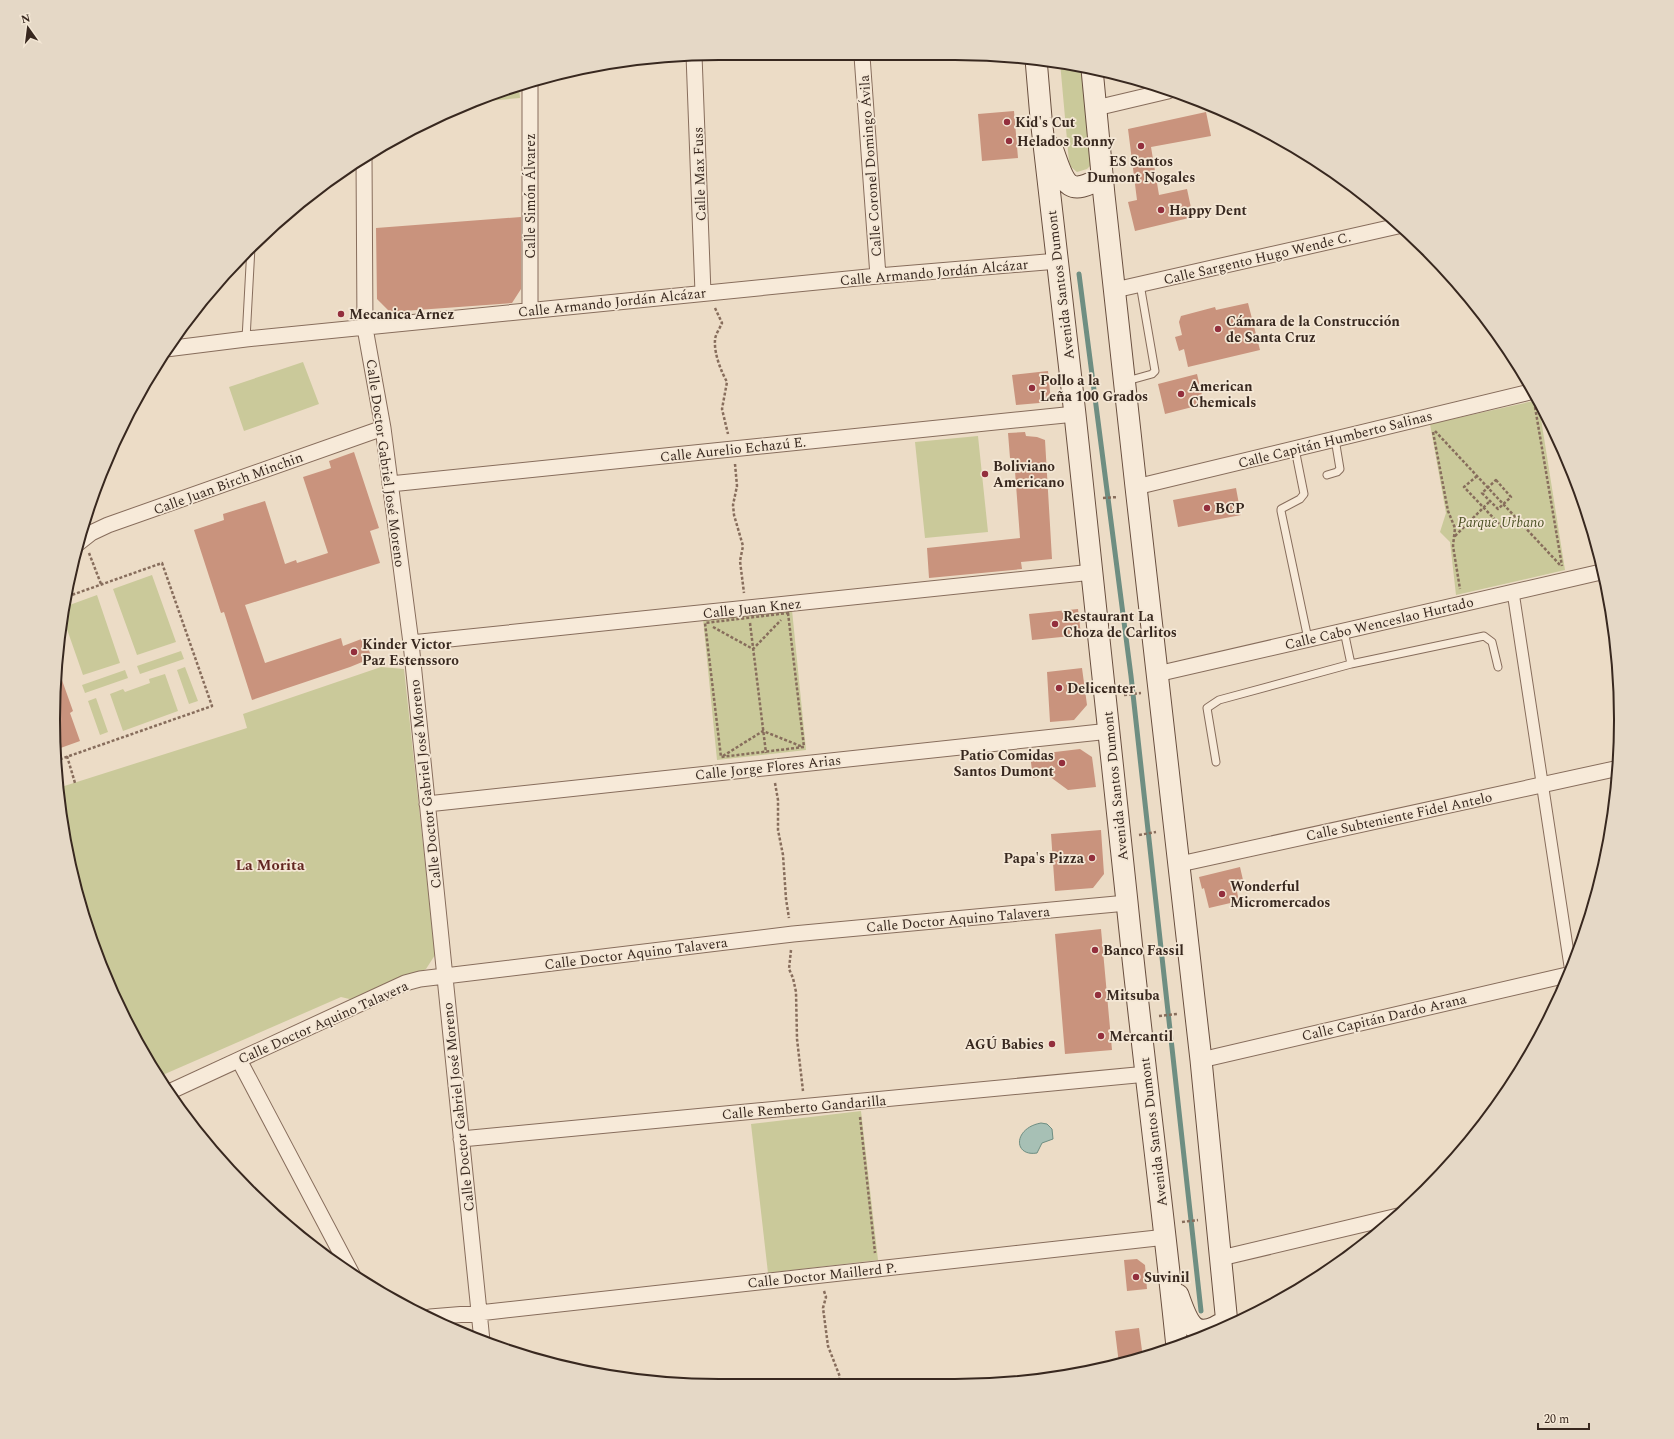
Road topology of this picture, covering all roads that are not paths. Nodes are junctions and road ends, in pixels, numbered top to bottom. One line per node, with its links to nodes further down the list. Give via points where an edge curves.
1 (862, 60): 16 (street, Calle Coronel Domingo Ávila)
2 (694, 61): 19 (street, Calle Max Fuss)
3 (1037, 65): 8 (main road, Avenida Santos Dumont)
4 (1093, 75): 7 (main road)
5 (530, 88): 20 (street, Calle Simón Álvarez)
6 (1160, 93): 7 (street)
7 (1096, 108): 10 (main road)
8 (1041, 118): 10 (main road, via 1060,170 1070,186 1084,187); 11 (main road, Avenida Santos Dumont)
9 (364, 164): 21 (street, Calle Doctor Gabriel José Moreno)
10 (1102, 177): 14 (main road)
11 (1052, 209): 14 (main road, via 1072,197 1087,200 1093,206); 15 (main road, Avenida Santos Dumont)
12 (1393, 227): 17 (street, Calle Sargento Hugo Wende C.)
13 (251, 256): 22 (lane)
14 (1111, 259): 18 (main road)
15 (1058, 261): 16 (street, Calle Armando Jordán Alcázar); 26 (main road, Avenida Santos Dumont)
16 (878, 276): 19 (street, Calle Armando Jordán Alcázar)
17 (1140, 284): 18 (street, Calle Sargento Hugo Wende C.); 24 (lane, via 1155,371)
18 (1115, 290): 24 (main road)
19 (708, 293): 20 (street, Calle Armando Jordán Alcázar)
20 (530, 310): 21 (street, Calle Armando Jordán Alcázar)
21 (365, 328): 22 (street, Calle Armando Jordán Alcázar); 27 (street, Calle Doctor Gabriel José Moreno)
22 (246, 339): 23 (street, Calle Armando Jordán Alcázar)
23 (175, 348)
24 (1124, 381): 32 (main road)
25 (1527, 392): 28 (street, Calle Capitán Humberto Salinas)
26 (1075, 414): 31 (street, Calle Aurelio Echazú E.); 34 (main road, Avenida Santos Dumont)
27 (382, 428): 31 (street, Calle Doctor Gabriel José Moreno); 33 (street, Calle Juan Birch Minchin, via 108,525)
28 (1335, 439): 29 (street, Calle Capitán Humberto Salinas); 30 (lane, via 1340,469)
29 (1295, 449): 32 (street, Calle Capitán Humberto Salinas); 38 (lane, via 1304,494 1281,511)
30 (1327, 475)
31 (390, 484): 39 (street, Calle Doctor Gabriel José Moreno)
32 (1128, 492): 42 (main road)
33 (86, 537)
34 (1093, 572): 39 (street, Calle Juan Knez, via 748,613); 43 (main road, Avenida Santos Dumont)
35 (1597, 572): 36 (street, Calle Cabo Wenceslao Hurtado, via 1563,573)
36 (1513, 592): 37 (street, Calle Cabo Wenceslao Hurtado); 46 (street)
37 (1344, 631): 38 (street, Calle Cabo Wenceslao Hurtado); 40 (lane)
38 (1308, 639): 42 (street, Calle Cabo Wenceslao Hurtado)
39 (411, 643): 47 (street, Calle Doctor Gabriel José Moreno)
40 (1351, 664): 41 (lane, via 1484,636 1492,642); 44 (lane, via 1212,704 1208,708)
41 (1498, 667)
42 (1158, 674): 48 (main road)
43 (1110, 731): 47 (street, Calle Jorge Flores Arias); 49 (main road, Avenida Santos Dumont)
44 (1216, 762)
45 (1612, 769): 46 (street, Calle Subteniente Fidel Antelo)
46 (1542, 784): 48 (street, Calle Subteniente Fidel Antelo); 50 (street)
47 (427, 804): 51 (street, Calle Doctor Gabriel José Moreno)
48 (1180, 864): 54 (main road)
49 (1127, 903): 51 (street, Calle Doctor Aquino Talavera, via 793,934); 55 (main road, Avenida Santos Dumont)
50 (1569, 959)
51 (445, 975): 53 (street, Calle Doctor Aquino Talavera, via 405,984); 57 (street, Calle Doctor Gabriel José Moreno)
52 (1562, 976): 54 (street, Calle Capitán Dardo Arana)
53 (238, 1060): 56 (street, Calle Doctor Aquino Talavera); 61 (street)
54 (1201, 1060): 60 (main road)
55 (1147, 1074): 57 (street, Calle Remberto Gandarilla); 59 (main road, Avenida Santos Dumont)
56 (174, 1090)
57 (461, 1139): 63 (street, Calle Doctor Gabriel José Moreno)
58 (1384, 1219): 60 (street)
59 (1166, 1237): 62 (main road, Avenida Santos Dumont); 63 (street, Calle Doctor Maillerd P.)
60 (1221, 1258): 65 (main road)
61 (346, 1263)
62 (1170, 1272): 66 (main road, via 1191,1326); 68 (main road, Avenida Santos Dumont)
63 (479, 1313): 64 (street, Calle Doctor Maillerd P.); 67 (street, Calle Doctor Gabriel José Moreno)
64 (439, 1316)
65 (1227, 1320)
66 (1203, 1330)
67 (481, 1334)
68 (1176, 1340)

